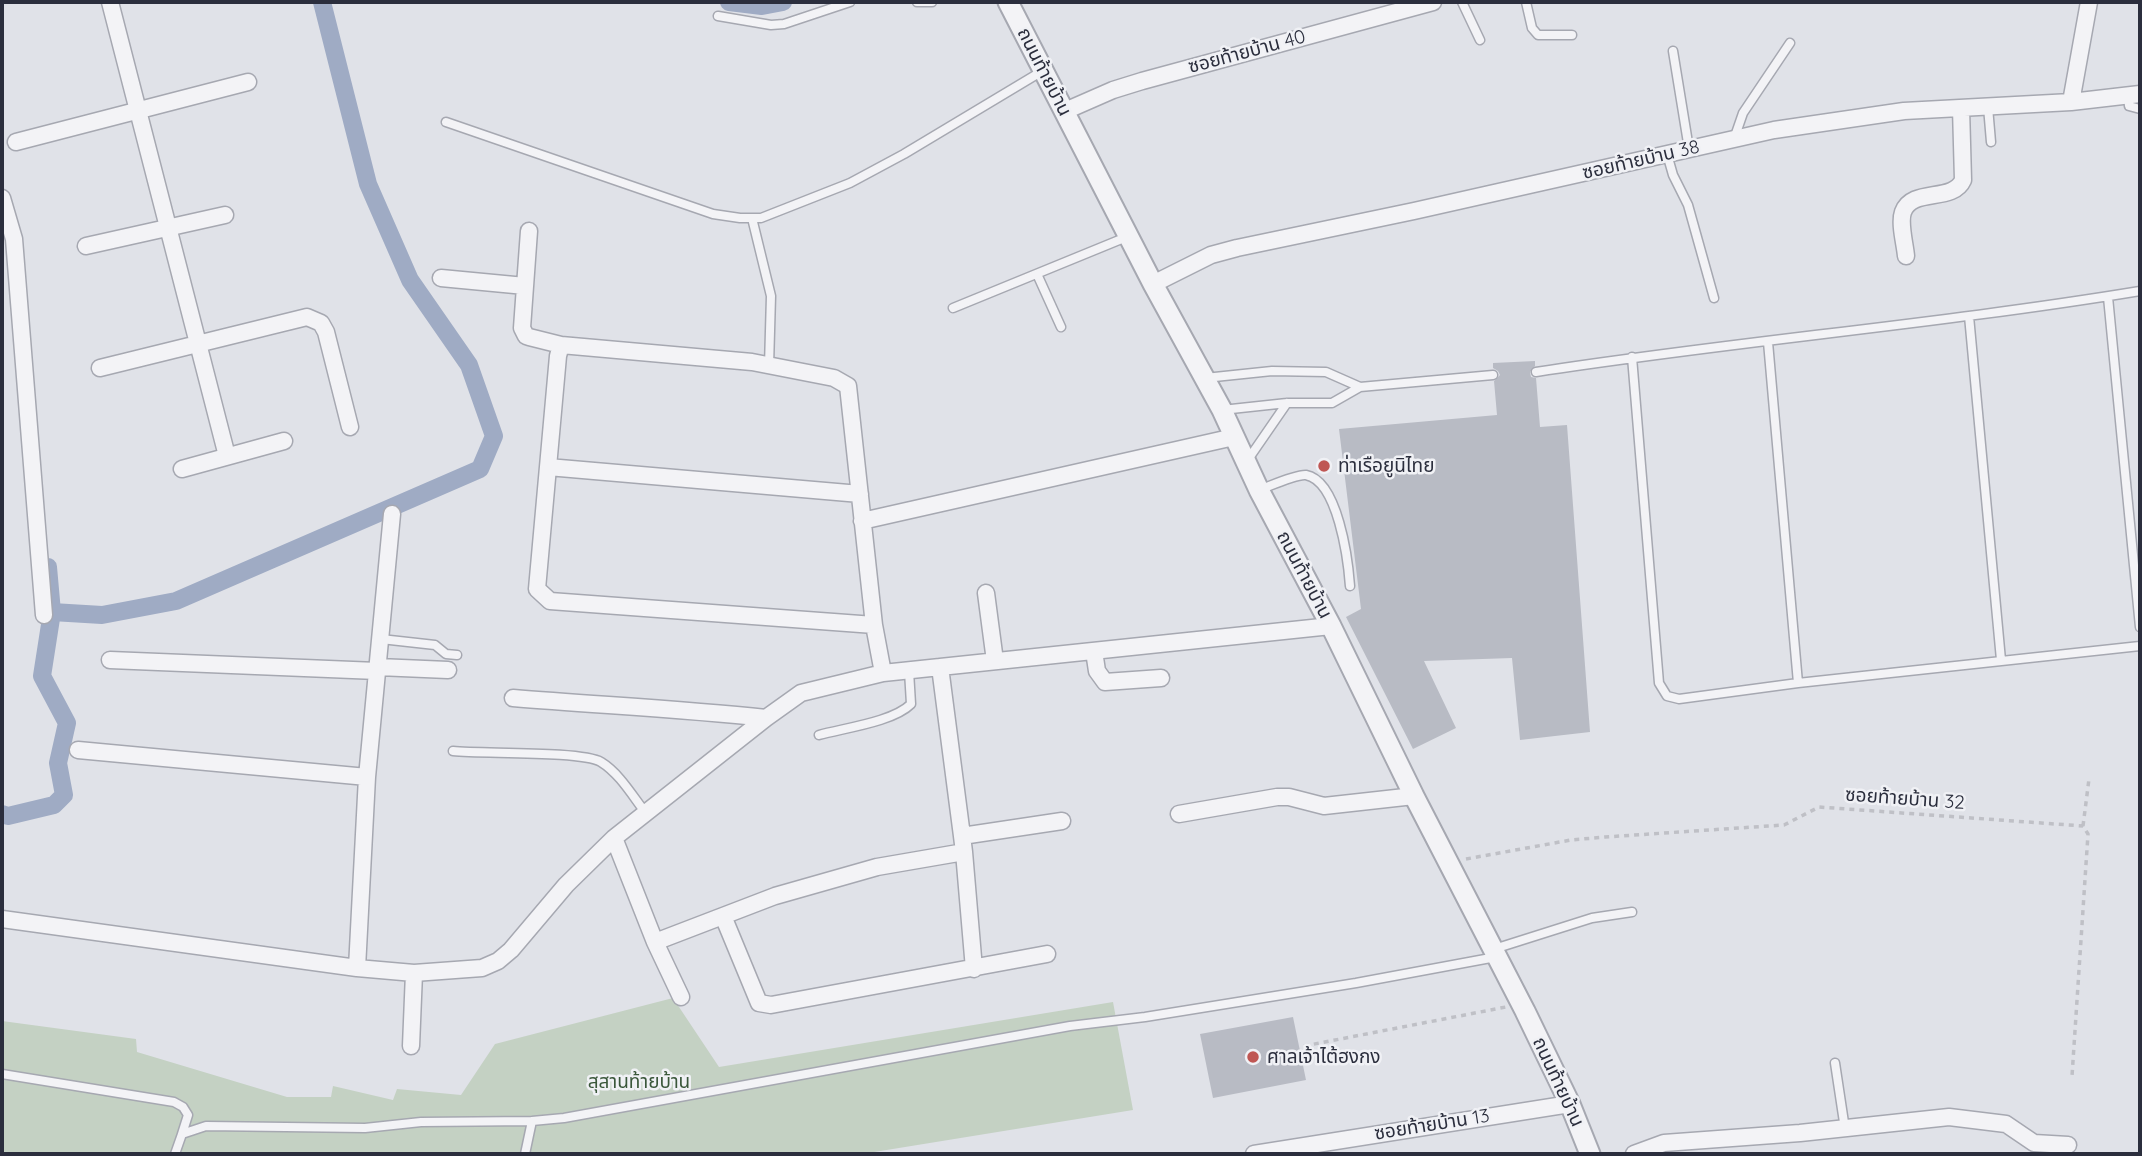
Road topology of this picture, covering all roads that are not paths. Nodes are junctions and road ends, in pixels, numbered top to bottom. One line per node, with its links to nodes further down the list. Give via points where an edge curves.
1 (110, 2): 22 (street)
2 (850, 2): 10 (lane, via 784,24)
3 (917, 2): 4 (lane)
4 (932, 2)
5 (1008, 2): 15 (street, ถนนท้ายบ้าน)
6 (1433, 2): 23 (street, ซอยท้ายบ้าน 40, via 1142,81)
7 (1462, 2): 12 (lane)
8 (1526, 2): 11 (lane, via 1538,35)
9 (2089, 2): 18 (street)
10 (718, 16)
11 (1572, 35)
12 (1480, 40)
13 (1790, 43): 25 (lane, via 1743,113)
14 (1673, 51): 28 (lane)
15 (1044, 71): 23 (street, ถนนท้ายบ้าน); 32 (lane, via 850,183)
16 (248, 82): 22 (street)
17 (2134, 95): 18 (street, ซอยท้ายบ้าน 38); 21 (lane, via 2129,106)
18 (2071, 102): 19 (street, ซอยท้ายบ้าน 38)
19 (1988, 107): 20 (street, ซอยท้ายบ้าน 38); 27 (lane)
20 (1961, 108): 25 (street, ซอยท้ายบ้าน 38, via 1904,111); 37 (street, via 1963,180 1954,191 1907,204 1901,214)
21 (2140, 109)
22 (140, 111): 26 (street); 33 (street)
23 (1065, 111): 35 (street, ถนนท้ายบ้าน)
24 (446, 122): 32 (lane, via 713,214)
25 (1734, 139): 28 (street, ซอยท้ายบ้าน 38)
26 (16, 142)
27 (1991, 142)
28 (1689, 149): 29 (street, ซอยท้ายบ้าน 38)
29 (1667, 154): 40 (street, ซอยท้ายบ้าน 38, via 1237,247); 44 (lane, via 1688,205)
30 (2, 198): 73 (street, via 14,240)
31 (225, 215): 33 (street)
32 (752, 218): 52 (lane, via 771,296)
33 (170, 226): 36 (street); 49 (street)
34 (529, 231): 41 (street)
35 (1129, 236): 38 (lane); 40 (street, ถนนท้ายบ้าน)
36 (86, 246)
37 (1906, 256)
38 (1037, 274): 45 (lane); 47 (lane)
39 (441, 278): 41 (street)
40 (1153, 284): 56 (street, ถนนท้ายบ้าน)
41 (525, 286): 50 (street, via 524,332)
42 (2140, 291): 43 (lane)
43 (2108, 297): 46 (lane); 76 (lane)
44 (1714, 298)
45 (953, 308)
46 (1969, 316): 48 (lane); 82 (lane)
47 (1060, 327)
48 (1768, 342): 51 (lane); 90 (lane)
49 (198, 345): 53 (street); 60 (street, via 307,317 321,323); 63 (street)
50 (561, 345): 52 (street); 65 (street)
51 (1632, 357): 54 (lane); 90 (lane, via 1659,683 1667,696 1679,698)
52 (769, 366): 68 (street, via 834,378 848,386)
53 (100, 368)
54 (1536, 372)
55 (1493, 375): 57 (lane)
56 (1205, 378): 57 (lane, via 1272,371 1326,372); 59 (street, ถนนท้ายบ้าน)
57 (1360, 387): 58 (lane, via 1332,403)
58 (1287, 403): 59 (lane); 64 (lane)
59 (1223, 410): 61 (street, ถนนท้ายบ้าน)
60 (350, 427)
61 (1234, 437): 64 (street, ถนนท้ายบ้าน); 70 (street)
62 (284, 441): 63 (street)
63 (227, 456): 66 (street)
64 (1246, 462): 67 (street, ถนนท้ายบ้าน)
65 (548, 467): 68 (street); 74 (street, via 537,589 550,601)
66 (182, 469)
67 (1259, 490): 71 (lane, via 1303,474 1324,486 1348,556); 75 (street, ถนนท้ายบ้าน)
68 (860, 494): 70 (street)
69 (392, 514): 77 (street)
70 (862, 521): 74 (street)
71 (1350, 586)
72 (986, 593): 83 (street)
73 (44, 615)
74 (874, 625): 88 (street)
75 (1331, 626): 79 (street); 97 (street, ถนนท้ายบ้าน)
76 (2140, 627)
77 (380, 639): 80 (lane, via 435,645 446,654); 85 (street)
78 (2140, 646): 82 (lane)
79 (1094, 650): 83 (street); 89 (street, via 1097,671 1105,682)
80 (457, 655)
81 (110, 660): 85 (street)
82 (2001, 660): 90 (lane)
83 (995, 661): 84 (street)
84 (940, 667): 87 (street); 102 (street)
85 (377, 669): 86 (street); 96 (street)
86 (448, 670)
87 (909, 671): 88 (street); 93 (lane, via 911,704 906,709)
88 (883, 673): 92 (street, via 801,693)
89 (1161, 678)
90 (1798, 682)
91 (513, 698): 92 (street)
92 (766, 718): 98 (street)
93 (819, 735)
94 (79, 750): 96 (street)
95 (453, 751): 98 (lane, via 579,756 600,761)
96 (367, 777): 109 (street)
97 (1415, 796): 99 (street, via 1324,806 1277,797); 107 (street, ถนนท้ายบ้าน)
98 (645, 811): 101 (street)
99 (1179, 814)
100 (1062, 821): 102 (street)
101 (614, 838): 106 (street); 111 (street, via 498,961 482,968)
102 (963, 844): 104 (street, via 775,896); 110 (street)
103 (1632, 912): 107 (lane, via 1592,918)
104 (723, 916): 106 (street); 110 (street, via 759,1003 771,1005)
105 (2, 919): 109 (street)
106 (655, 942): 112 (street)
107 (1496, 953): 116 (street, ถนนท้ายบ้าน); 117 (lane, via 1356,983 1070,1026)
108 (1047, 954): 110 (street)
109 (357, 968): 111 (street)
110 (974, 969)
111 (414, 973): 113 (street)
112 (681, 997)
113 (411, 1046)
114 (1835, 1063): 118 (lane)
115 (2, 1074): 119 (lane, via 174,1102 188,1115)
116 (1570, 1104): 123 (street, ซอยท้ายบ้าน 13); 124 (street, ถนนท้ายบ้าน)
117 (533, 1121): 119 (lane, via 421,1122 365,1128 206,1126); 122 (lane)
118 (1845, 1129): 120 (street, via 1949,1117 2006,1124 2034,1143); 125 (street, via 1664,1143)
119 (181, 1134): 121 (lane)
120 (2068, 1145)
121 (175, 1154)
122 (525, 1154)
123 (1254, 1154)
124 (1590, 1154)
125 (1634, 1154)

